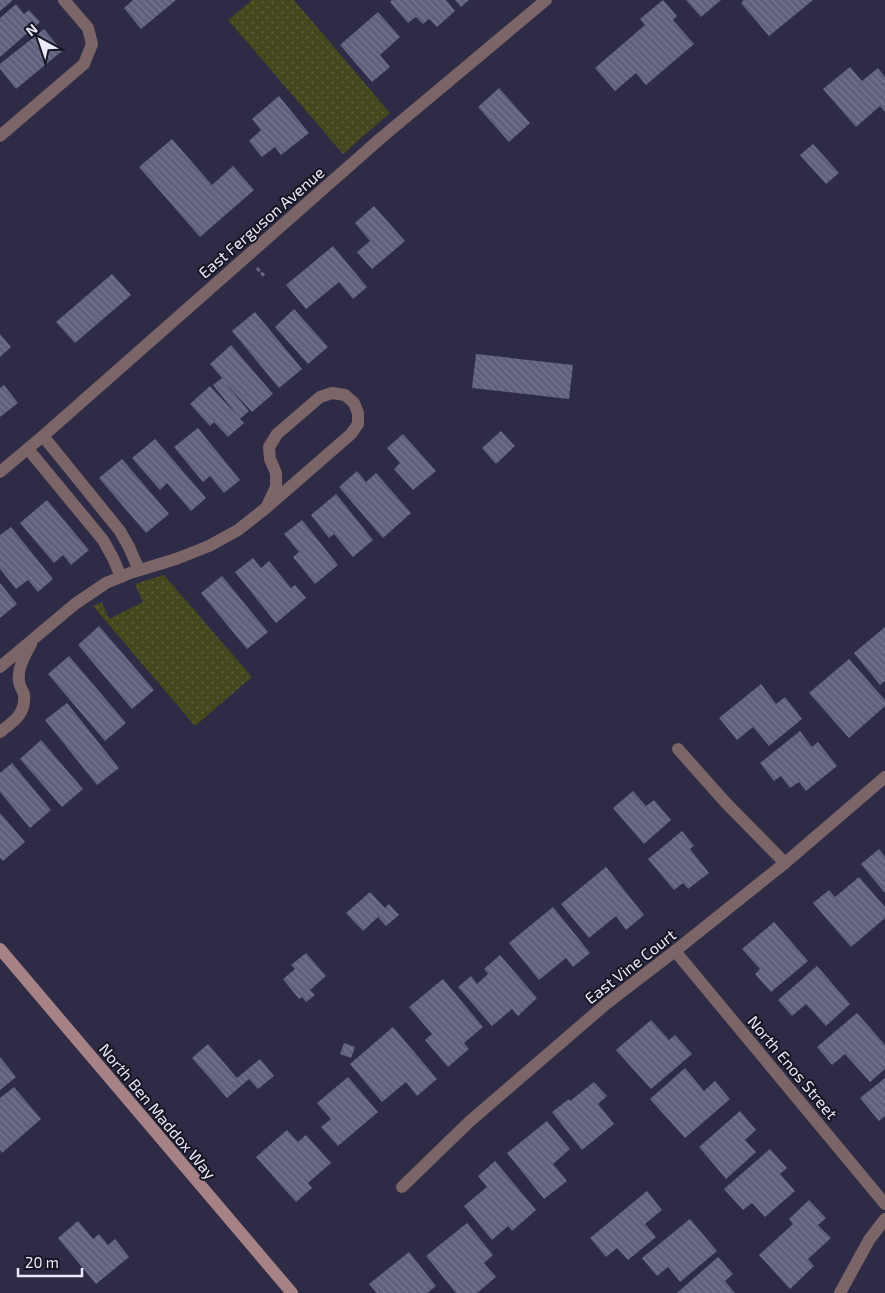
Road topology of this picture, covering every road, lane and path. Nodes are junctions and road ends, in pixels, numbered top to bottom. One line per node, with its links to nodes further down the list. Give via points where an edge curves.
1 (64, 0): 3 (street, via 88,28 92,44 84,64)
2 (546, 0): 4 (street, East Ferguson Avenue, via 381,138)
3 (0, 136)
4 (43, 436): 5 (street, East Ferguson Avenue); 8 (street, via 120,531)
5 (28, 449): 6 (street, East Ferguson Avenue); 9 (street, via 103,540)
6 (0, 472)
7 (266, 508): 7 (street, via 276,486 270,447 277,434 320,397 332,393 344,395 354,403 358,424 351,434); 8 (street, via 238,530 209,546)
8 (139, 570): 9 (street)
9 (121, 577): 10 (street, via 75,604)
10 (33, 640): 11 (street); 12 (street, via 20,666 24,706 18,718)
11 (0, 668)
12 (0, 732)
13 (678, 749): 15 (street)
14 (885, 777): 15 (street, East Vine Court)
15 (785, 864): 17 (street, East Vine Court)
16 (0, 949): 21 (main road, North Ben Maddox Way)
17 (675, 951): 18 (street, East Vine Court, via 606,1004 469,1122); 19 (street, North Enos Street)
18 (402, 1187)
19 (885, 1204)
20 (885, 1219): 22 (street, via 869,1240)
21 (292, 1293)
22 (840, 1293)

